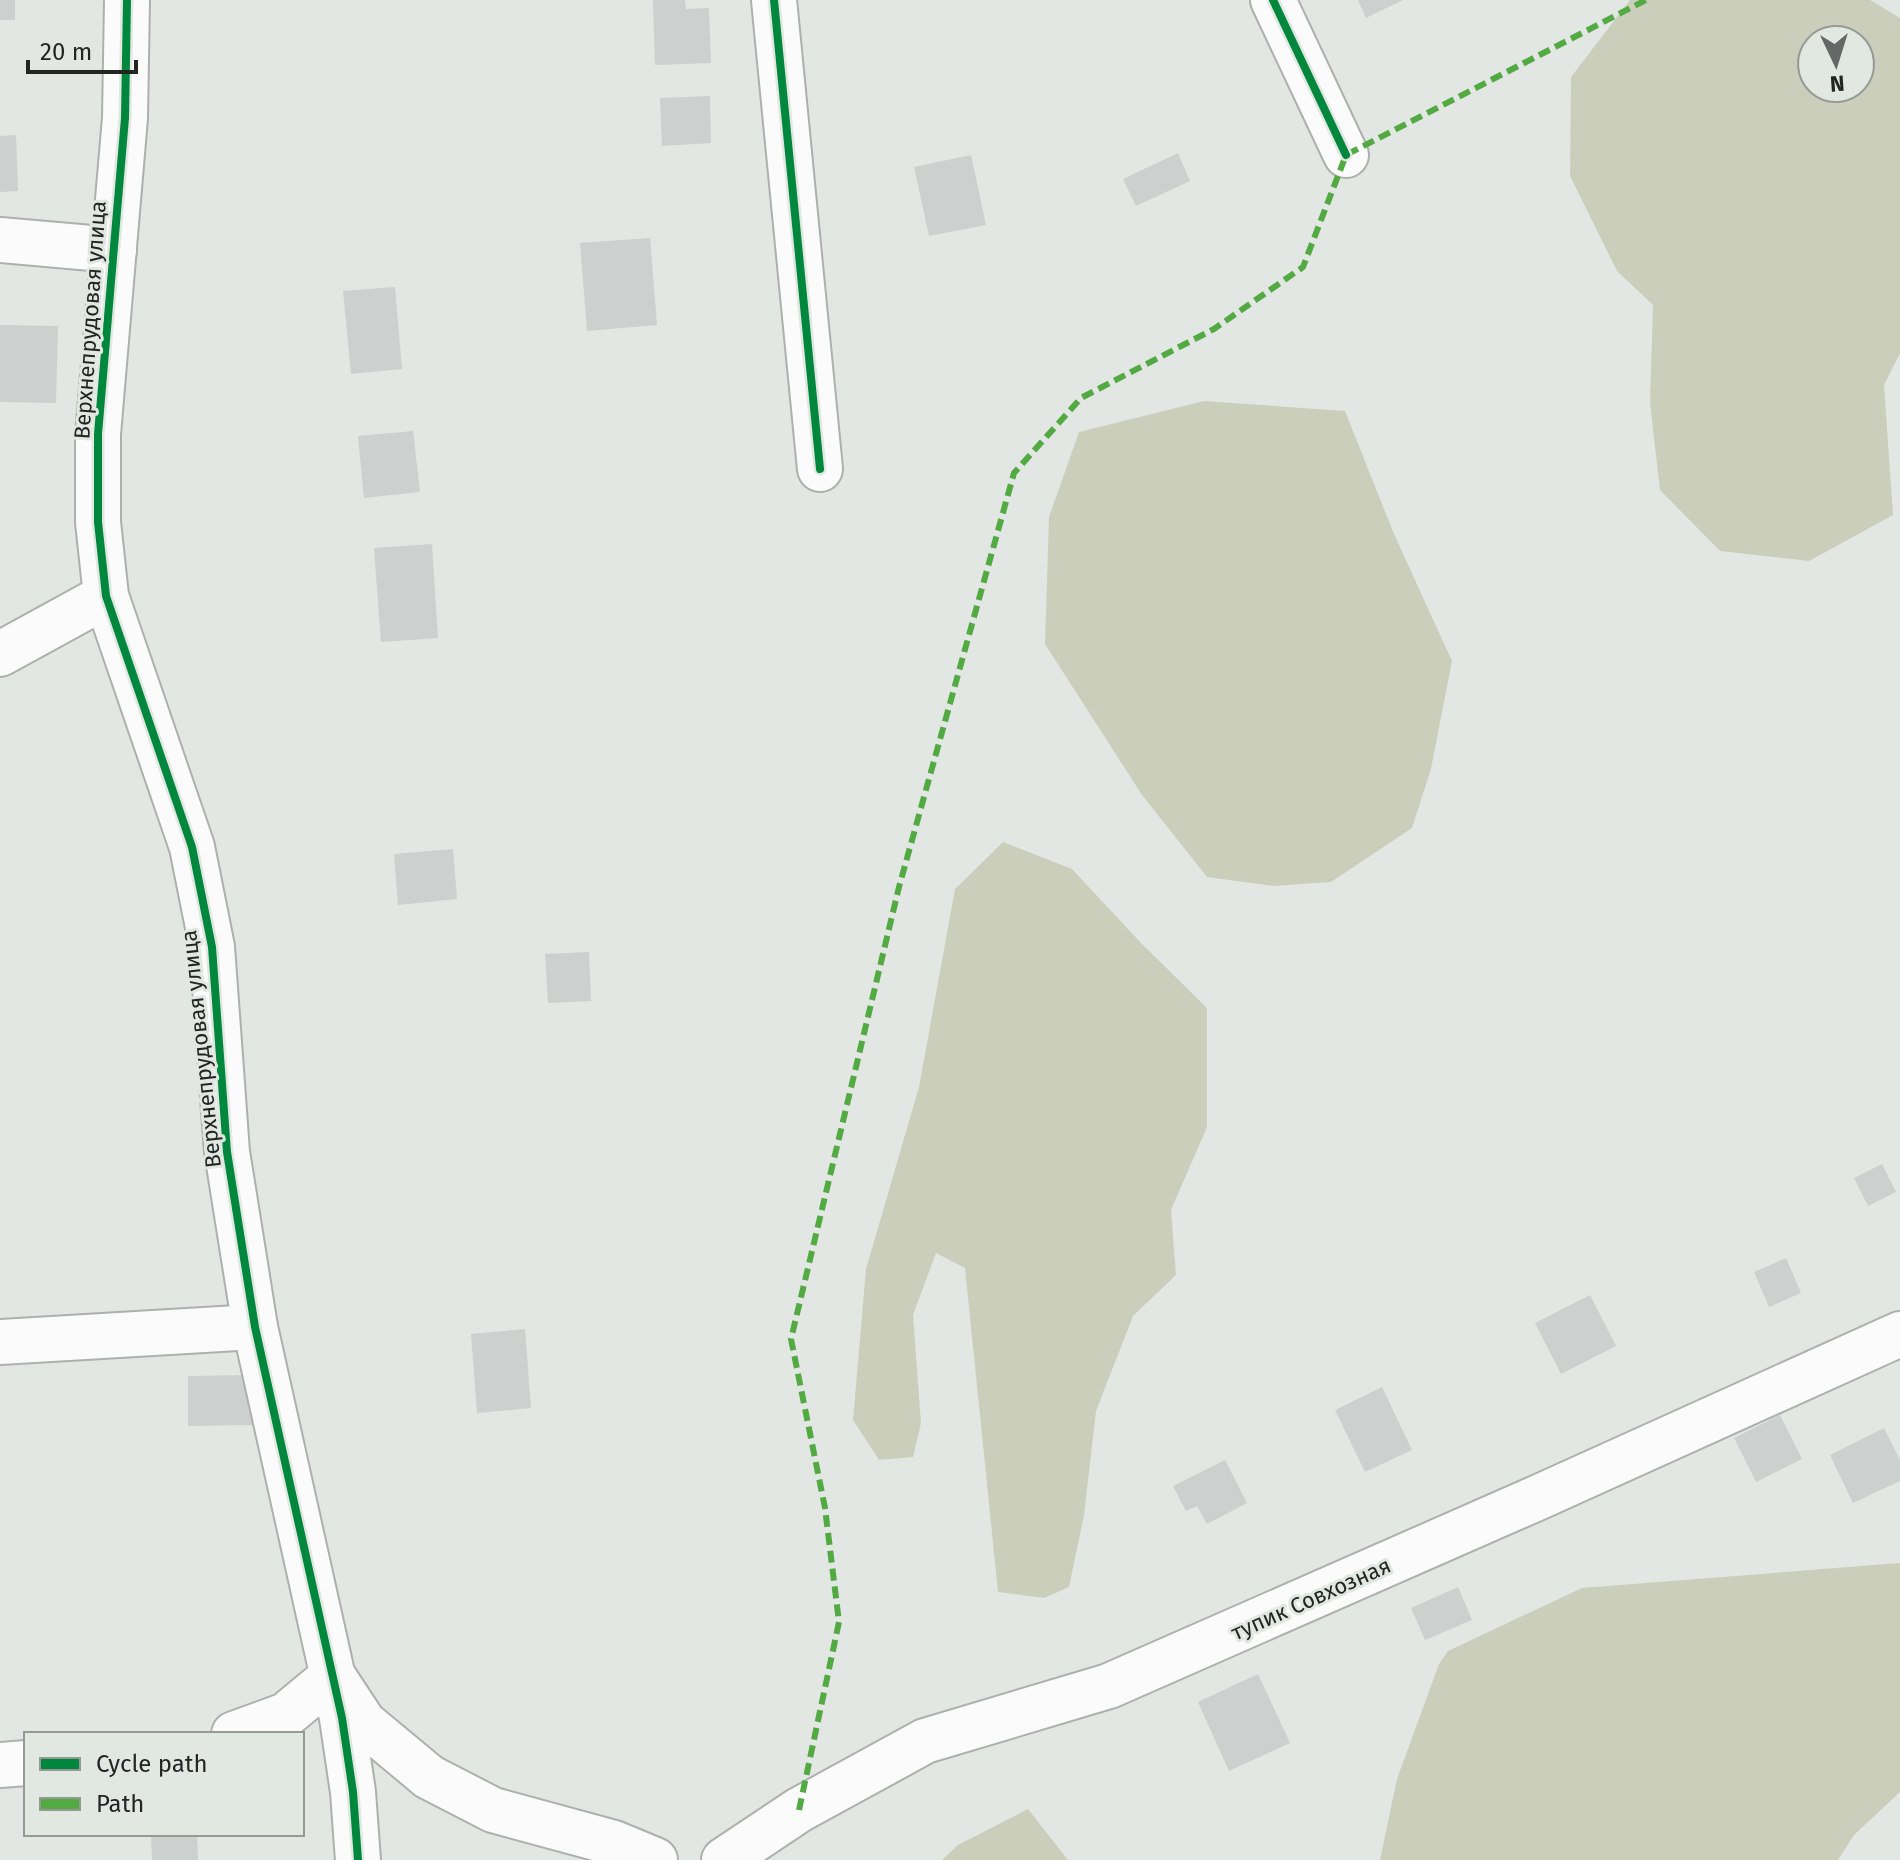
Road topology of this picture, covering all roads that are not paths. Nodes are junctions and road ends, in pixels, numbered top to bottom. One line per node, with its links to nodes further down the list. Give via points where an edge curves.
1 (127, 0): 6 (street, Верхнепрудовая улица, via 125,118)
2 (774, 0): 7 (street)
3 (1273, 0): 4 (street)
4 (1346, 155)
5 (0, 240): 6 (street)
6 (114, 250): 8 (street, Верхнепрудовая улица, via 98,434 98,522)
7 (820, 469)
8 (106, 596): 9 (street); 10 (street, Верхнепрудовая улица, via 198,875 212,947 227,1152)
9 (0, 654)
10 (255, 1327): 12 (street); 13 (street, Верхнепрудовая улица)
11 (1900, 1334): 19 (street, тупик Совхозная, via 1123,1680 925,1741 799,1810)
12 (0, 1342)
13 (333, 1676): 14 (street, via 286,1715); 17 (street, Верхнепрудовая улица, via 353,1792); 18 (street, via 364,1723 429,1777 493,1810 614,1843)
14 (239, 1732)
15 (24, 1763): 16 (street)
16 (0, 1765)
17 (358, 1860)
18 (655, 1860)
19 (724, 1860)

